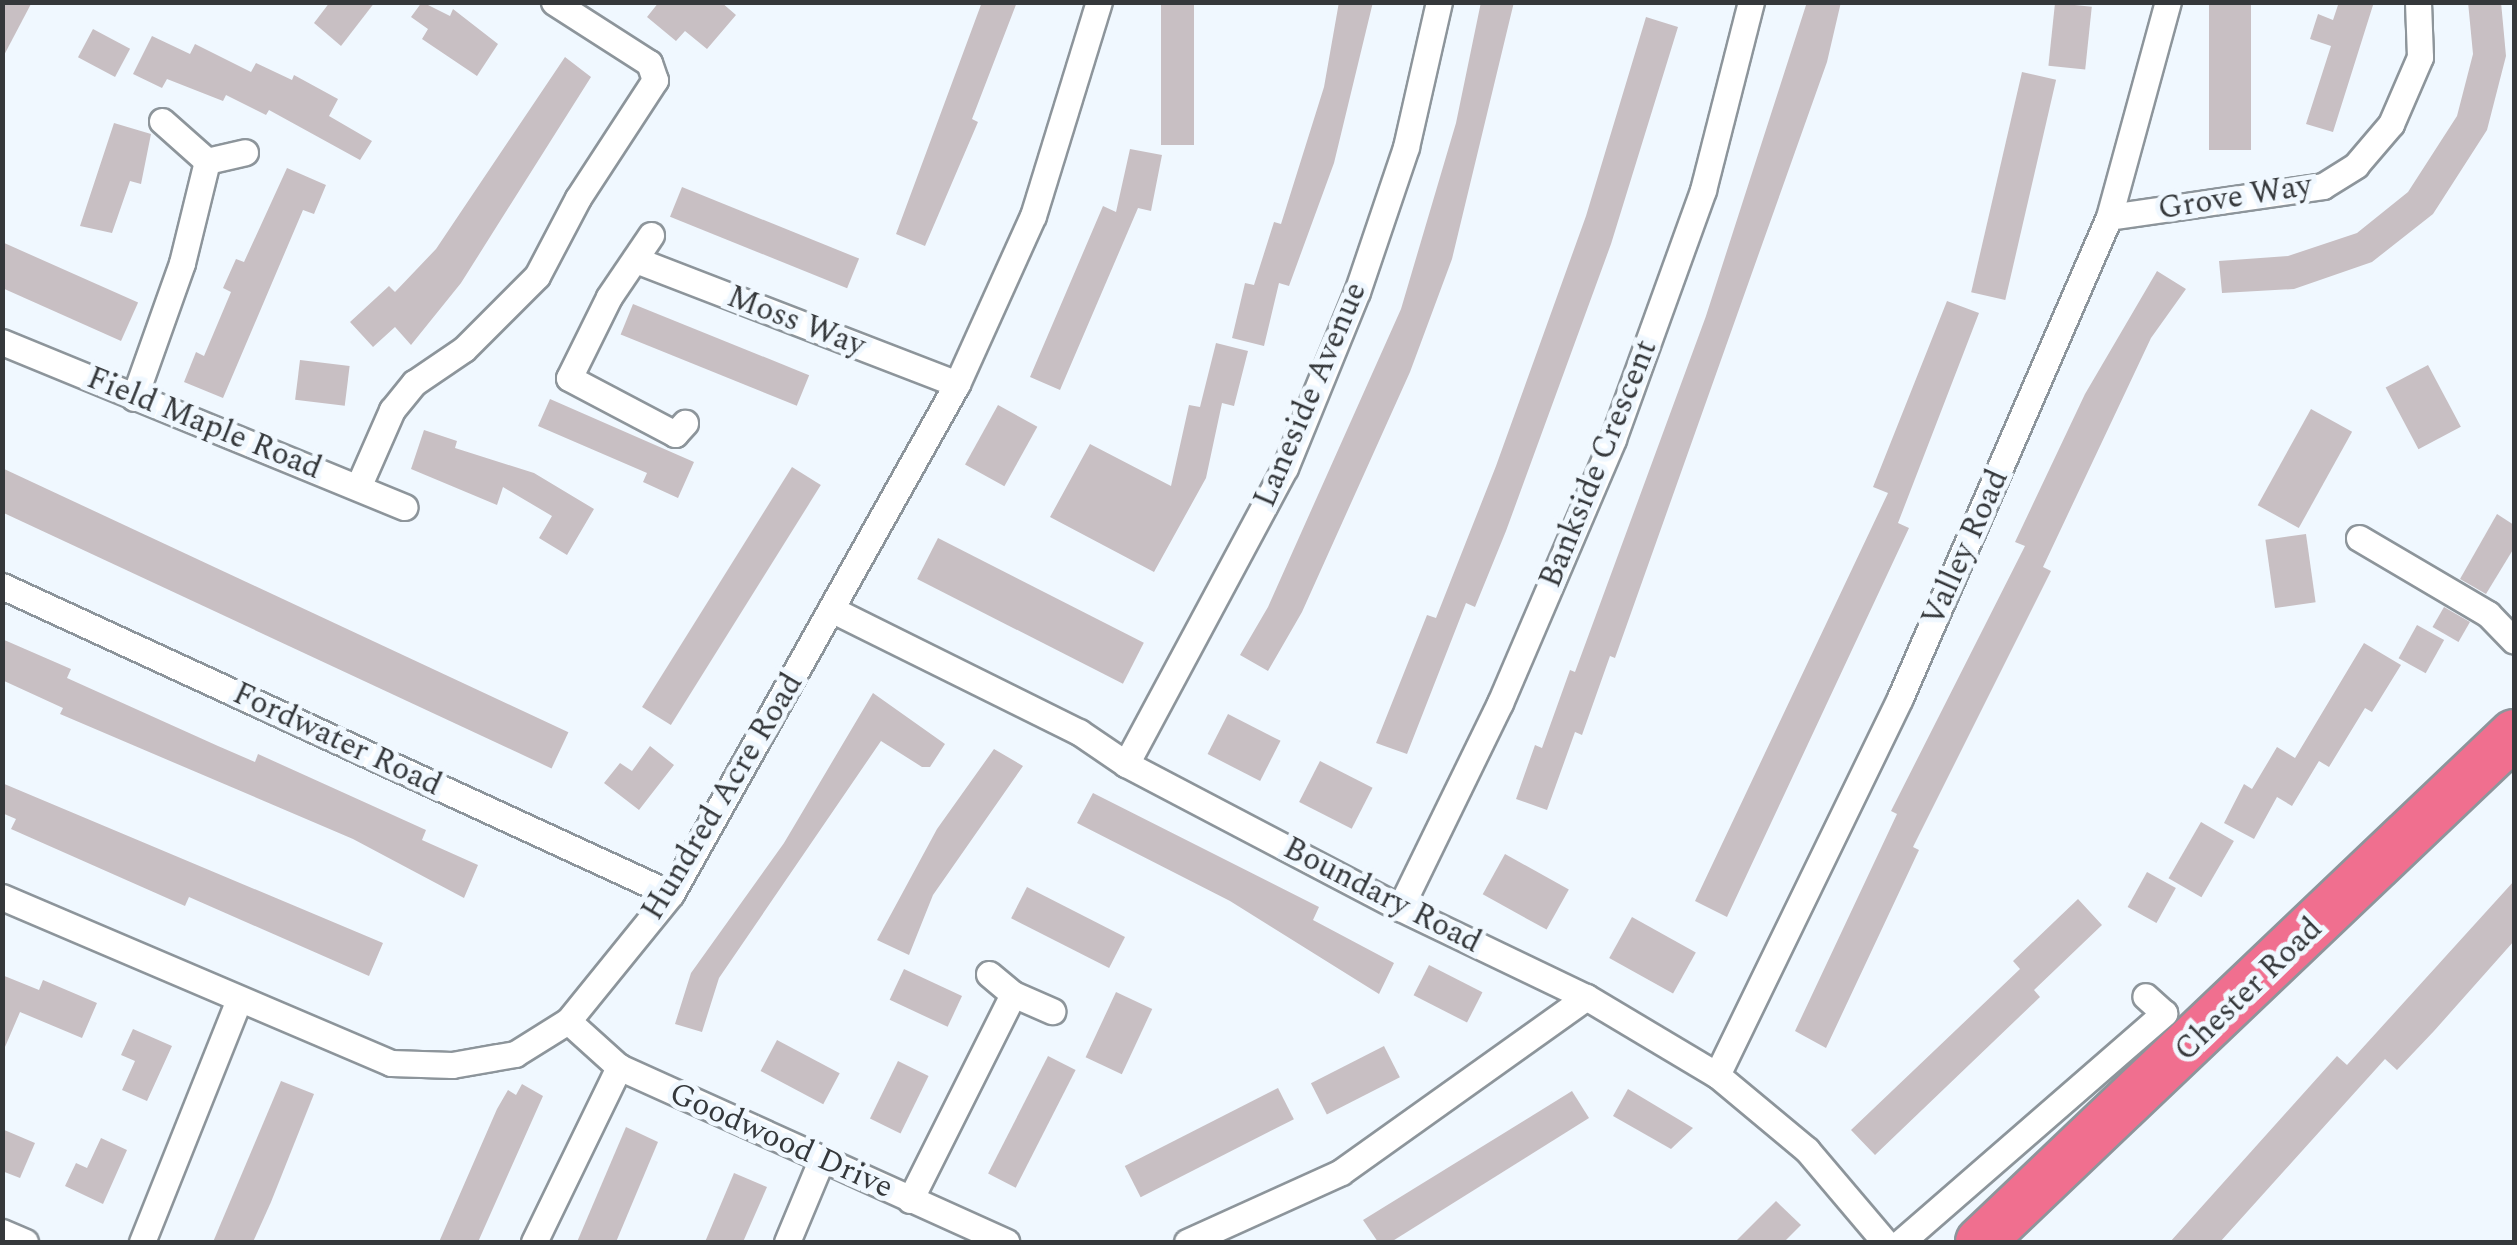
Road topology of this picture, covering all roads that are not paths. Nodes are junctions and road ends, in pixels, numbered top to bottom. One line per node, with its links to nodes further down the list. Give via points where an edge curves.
1 (554, 2): 17 (street, via 648,63 655,80 578,198 537,276 464,348 414,384 392,410)
2 (1098, 2): 14 (street, Hundred Acre Road, via 1033,216)
3 (1439, 2): 24 (street, Laneside Avenue, via 1406,147 1357,292 1285,468)
4 (1750, 2): 27 (street, Bankside Crescent, via 1703,190 1613,439 1500,703)
5 (2168, 2): 10 (street, Valley Road)
6 (2418, 2): 10 (street, Grove Way, via 2420,57 2391,124 2356,165 2323,186)
7 (162, 121): 9 (street)
8 (245, 152): 9 (street)
9 (206, 161): 15 (street, via 182,264)
10 (2109, 217): 36 (street, Valley Road, via 1900,698)
11 (652, 235): 12 (street)
12 (636, 260): 14 (street, Moss Way); 16 (street, via 569,378 675,434)
13 (2, 342): 15 (street, Field Maple Road)
14 (958, 384): 21 (street, Hundred Acre Road)
15 (134, 398): 17 (street, Field Maple Road)
16 (685, 422)
17 (359, 485): 18 (street, Field Maple Road)
18 (404, 507)
19 (2359, 538): 22 (street, via 2488,614)
20 (2, 586): 25 (street, Fordwater Road)
21 (833, 610): 24 (street, Boundary Road, via 1079,732); 25 (street, Hundred Acre Road)
22 (2514, 641)
23 (2514, 734): 48 (highway, Chester Road)
24 (1126, 764): 27 (street, Boundary Road)
25 (671, 894): 34 (street, Hundred Acre Road)
26 (2, 897): 32 (street, Hundred Acre Road)
27 (1400, 908): 31 (street, Boundary Road)
28 (989, 974): 29 (street)
29 (1013, 994): 33 (street); 38 (street)
30 (2144, 996): 47 (street, Chester Road, via 2164,1014)
31 (1586, 997): 36 (street, Boundary Road); 45 (street, via 1341,1172)
32 (238, 1002): 34 (street, Hundred Acre Road, via 390,1062 452,1065 515,1054); 41 (street)
33 (1052, 1011)
34 (568, 1021): 35 (street, Goodwood Drive)
35 (620, 1067): 37 (street, Goodwood Drive); 42 (street)
36 (1717, 1074): 46 (street, Boundary Road, via 1807,1150)
37 (820, 1163): 38 (street, Goodwood Drive); 43 (street)
38 (910, 1200): 44 (street, Goodwood Drive)
39 (2, 1232): 40 (street)
40 (25, 1242)
41 (142, 1242)
42 (534, 1242)
43 (787, 1242)
44 (1006, 1242)
45 (1187, 1242)
46 (1885, 1242)
47 (1901, 1242)
48 (1980, 1242)

